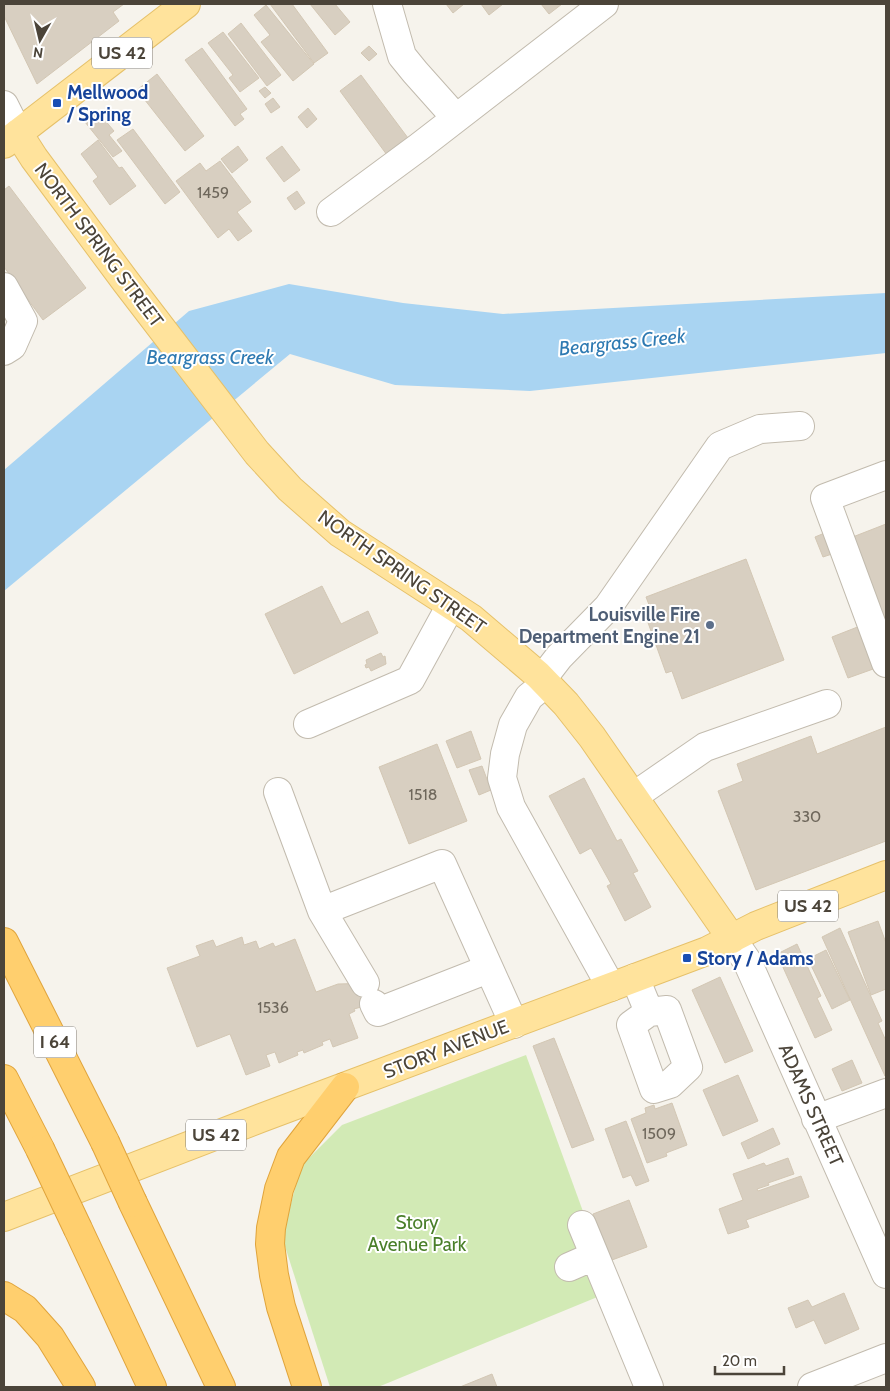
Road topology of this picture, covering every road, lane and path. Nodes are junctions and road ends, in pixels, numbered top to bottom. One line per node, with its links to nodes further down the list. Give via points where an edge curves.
1 (186, 4): 6 (main road, US 42)
2 (387, 4): 5 (street, via 402,56)
3 (604, 4): 5 (street)
4 (4, 105): 6 (street, NORTH SPRING STREET)
5 (456, 118): 7 (street)
6 (11, 138): 12 (main road, NORTH SPRING STREET, via 34,158 236,426 290,489 340,533)
7 (331, 212)
8 (4, 287): 9 (street, via 22,321 12,346)
9 (4, 351)
10 (800, 426): 14 (street, via 760,429 720,446 608,607 559,657)
11 (886, 475): 13 (street, via 825,498)
12 (451, 605): 14 (main road, NORTH SPRING STREET); 16 (street, via 410,680)
13 (886, 663)
14 (544, 681): 18 (main road, NORTH SPRING STREET, via 592,737); 24 (street, via 529,696 513,725 502,778 511,807)
15 (827, 704): 18 (street, via 705,747)
16 (308, 724)
17 (278, 792): 20 (street)
18 (634, 796): 21 (main road, NORTH SPRING STREET)
19 (886, 875): 21 (main road, STORY AVENUE / US 42, via 756,926)
20 (322, 911): 23 (street, via 378,1012); 23 (street, via 442,864)
21 (732, 939): 24 (main road, STORY AVENUE / US 42); 30 (street, ADAMS STREET, via 747,960)
22 (4, 942): 40 (highway, I 64, bridge, via 106,1142)
23 (488, 969): 26 (street)
24 (623, 982): 25 (street); 26 (main road, STORY AVENUE / US 42)
25 (648, 1012)
26 (514, 1024): 28 (main road, STORY AVENUE / US 42)
27 (4, 1080): 39 (highway, bridge)
28 (345, 1087): 31 (main road, STORY AVENUE / US 42); 41 (highway, via 291,1157 279,1188 271,1228 270,1244 281,1307)
29 (886, 1094): 30 (street)
30 (816, 1120): 35 (street, ADAMS STREET)
31 (4, 1217)
32 (582, 1225): 33 (street)
33 (594, 1256): 34 (street); 42 (street)
34 (569, 1267)
35 (886, 1274)
36 (4, 1296): 38 (highway, via 25,1309 50,1337)
37 (886, 1358): 43 (street)
38 (82, 1387)
39 (152, 1387)
40 (222, 1387)
41 (307, 1387)
42 (649, 1387)
43 (812, 1387)

